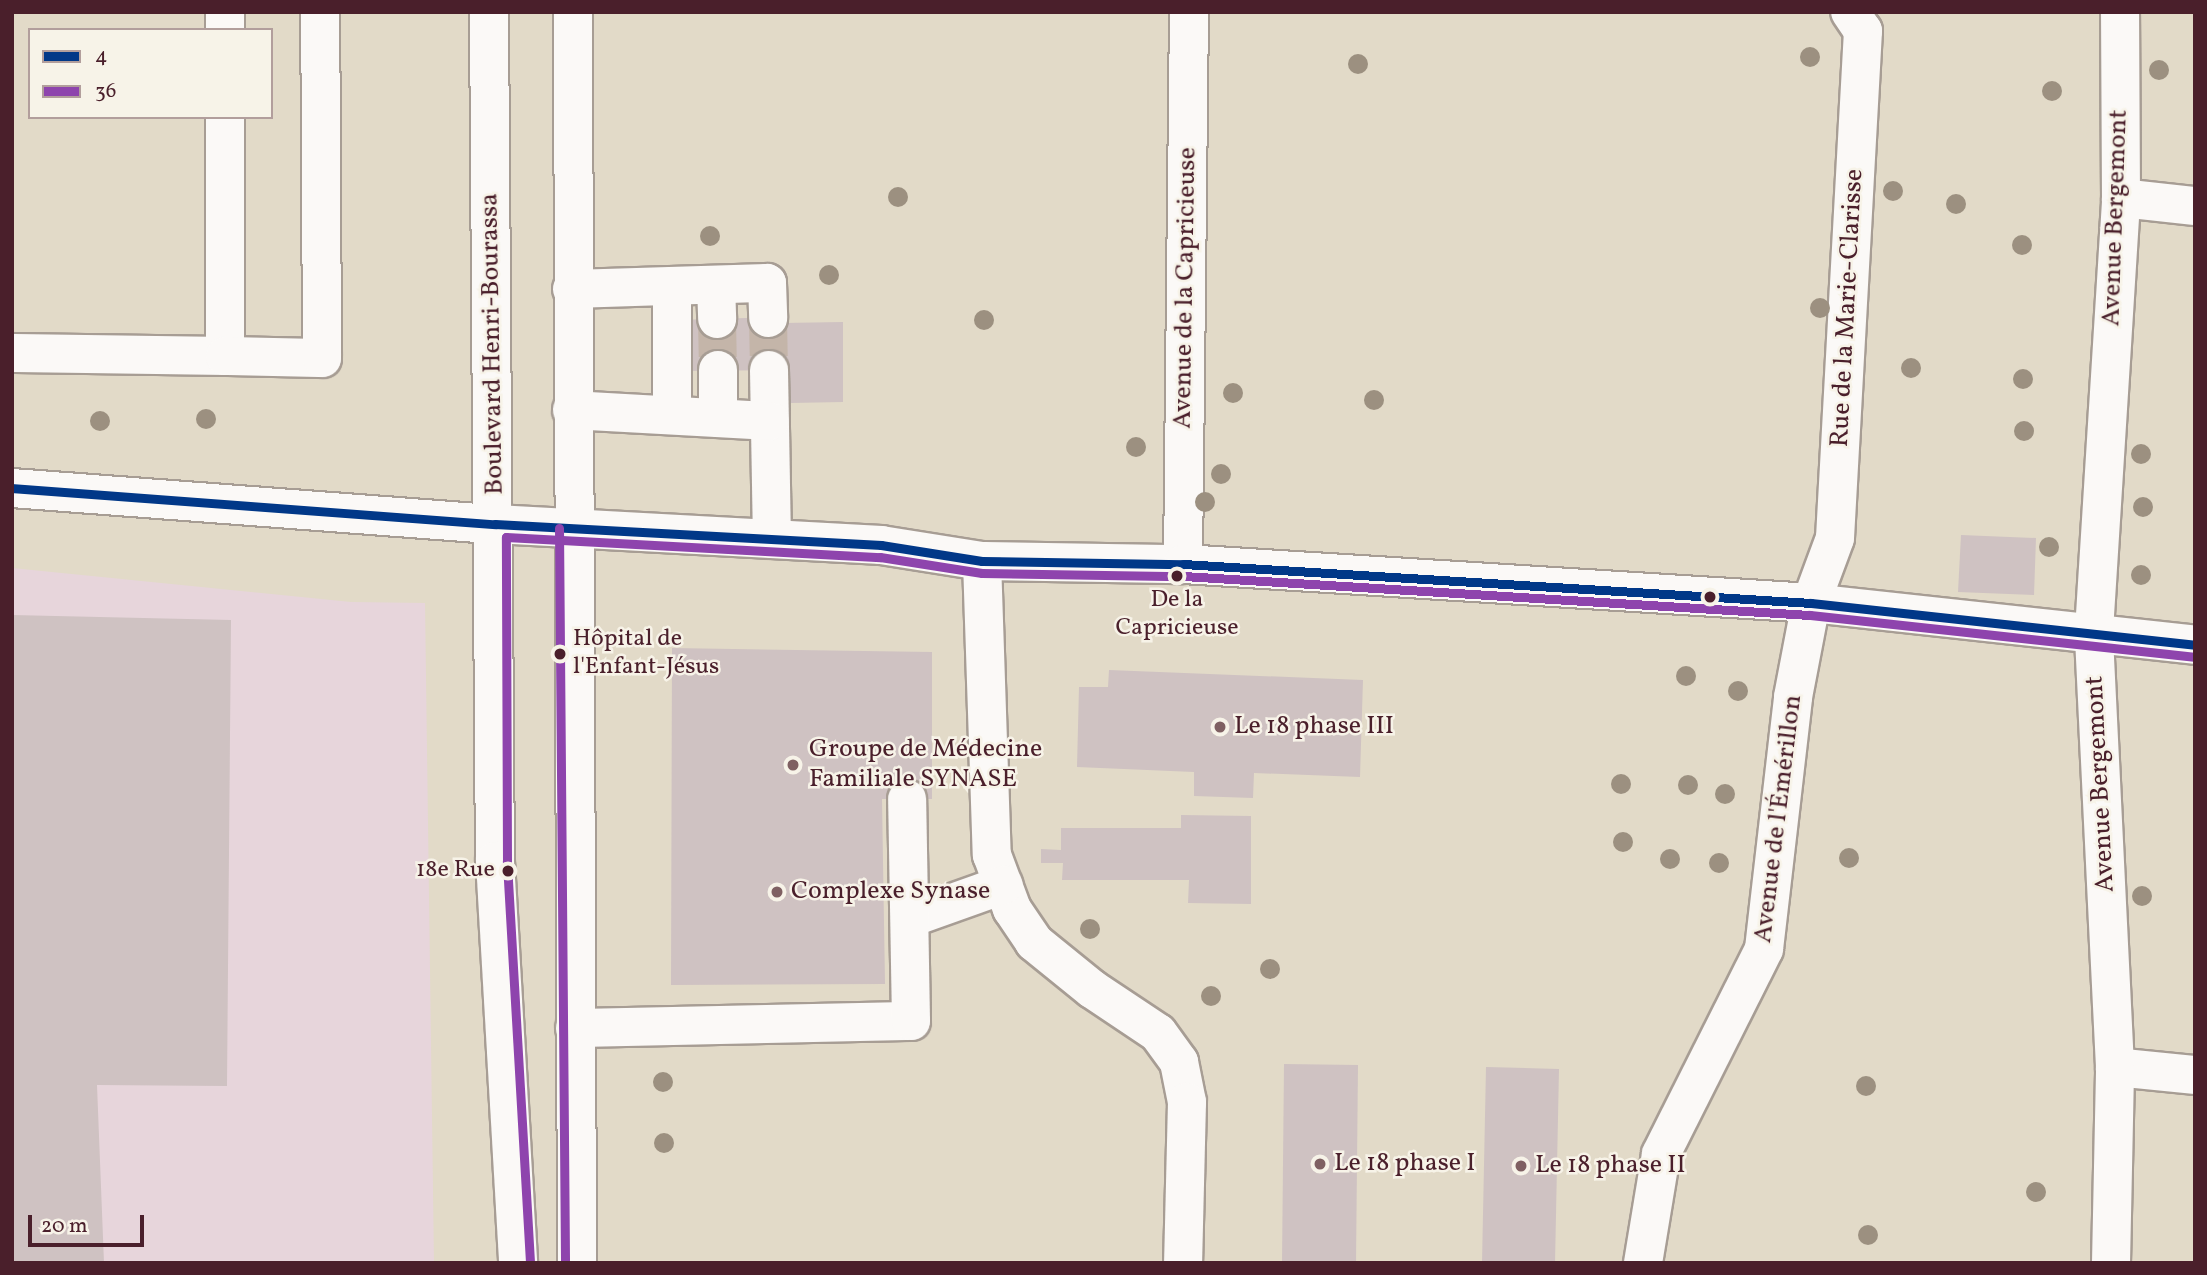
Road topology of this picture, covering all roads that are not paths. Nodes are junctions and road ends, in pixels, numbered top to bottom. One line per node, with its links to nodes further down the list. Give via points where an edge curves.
1 (320, 12): 14 (main road, via 322,358)
2 (489, 12): 22 (main road, Boulevard Henri-Bourassa)
3 (573, 12): 11 (main road)
4 (1189, 12): 26 (main road, Avenue de la Capricieuse)
5 (1850, 12): 27 (main road, Rue de la Marie-Clarisse, via 1863,31 1835,538)
6 (2120, 12): 8 (main road, Avenue Bergemont)
7 (225, 119): 14 (main road)
8 (2121, 198): 9 (main road); 28 (main road, Avenue Bergemont)
9 (2195, 205)
10 (672, 286): 11 (main road); 12 (main road, via 717,302 767,283); 18 (main road)
11 (572, 289): 17 (main road)
12 (768, 318)
13 (12, 353): 14 (main road)
14 (225, 356)
15 (718, 370): 19 (main road)
16 (769, 370): 20 (main road)
17 (572, 410): 18 (main road); 23 (main road)
18 (672, 415): 19 (main road)
19 (718, 418): 20 (main road)
20 (770, 421): 24 (main road)
21 (12, 488): 22 (main road)
22 (495, 524): 23 (main road); 36 (main road, Boulevard Henri-Bourassa, via 495,861)
23 (572, 528): 24 (main road); 33 (main road)
24 (772, 539): 25 (main road, via 881,545)
25 (982, 561): 26 (main road); 31 (main road, via 992,855)
26 (1183, 564): 27 (main road)
27 (1811, 603): 28 (main road); 39 (main road, Avenue de l'Émérillon, via 1793,697 1764,950 1661,1154)
28 (2094, 631): 29 (main road); 34 (main road, Avenue Bergemont)
29 (2195, 645)
30 (907, 799): 32 (main road)
31 (1003, 885): 32 (main road); 38 (main road, via 1012,909 1034,942 1092,989 1158,1033 1179,1062 1187,1102)
32 (912, 917): 33 (main road, via 911,1021)
33 (575, 1028): 37 (main road)
34 (2115, 1067): 35 (main road); 40 (main road, Avenue Bergemont)
35 (2195, 1075)
36 (518, 1263)
37 (577, 1263)
38 (1183, 1263)
39 (1643, 1263)
40 (2111, 1263)

